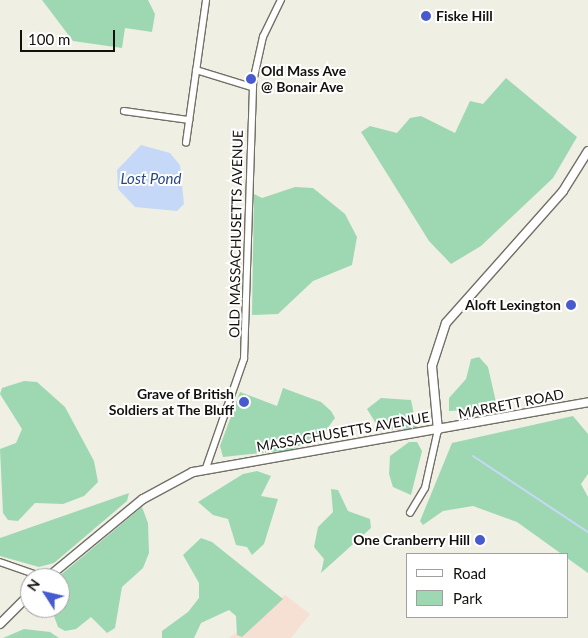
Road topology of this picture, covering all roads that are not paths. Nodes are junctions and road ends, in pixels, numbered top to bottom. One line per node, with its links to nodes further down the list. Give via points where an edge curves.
1 (206, 0): 3 (street)
2 (281, 0): 4 (street, OLD MASSACHUSETTS AVENUE, via 261,42)
3 (196, 70): 4 (street); 6 (street)
4 (252, 87): 11 (street, OLD MASSACHUSETTS AVENUE, via 245,352 240,383)
5 (124, 111): 6 (street)
6 (189, 120): 7 (street)
7 (186, 143)
8 (588, 151): 10 (main road, MASSACHUSETTS AVENUE, via 564,191 446,323 432,366)
9 (588, 402): 10 (main road, MARRETT ROAD)
10 (438, 430): 11 (main road, MASSACHUSETTS AVENUE); 12 (street, via 425,488)
11 (206, 468): 14 (main road, MASSACHUSETTS AVENUE, via 148,495)
12 (410, 513)
13 (0, 562): 15 (street)
14 (58, 568)
15 (20, 570)
16 (20, 604): 17 (main road)
17 (0, 624)

